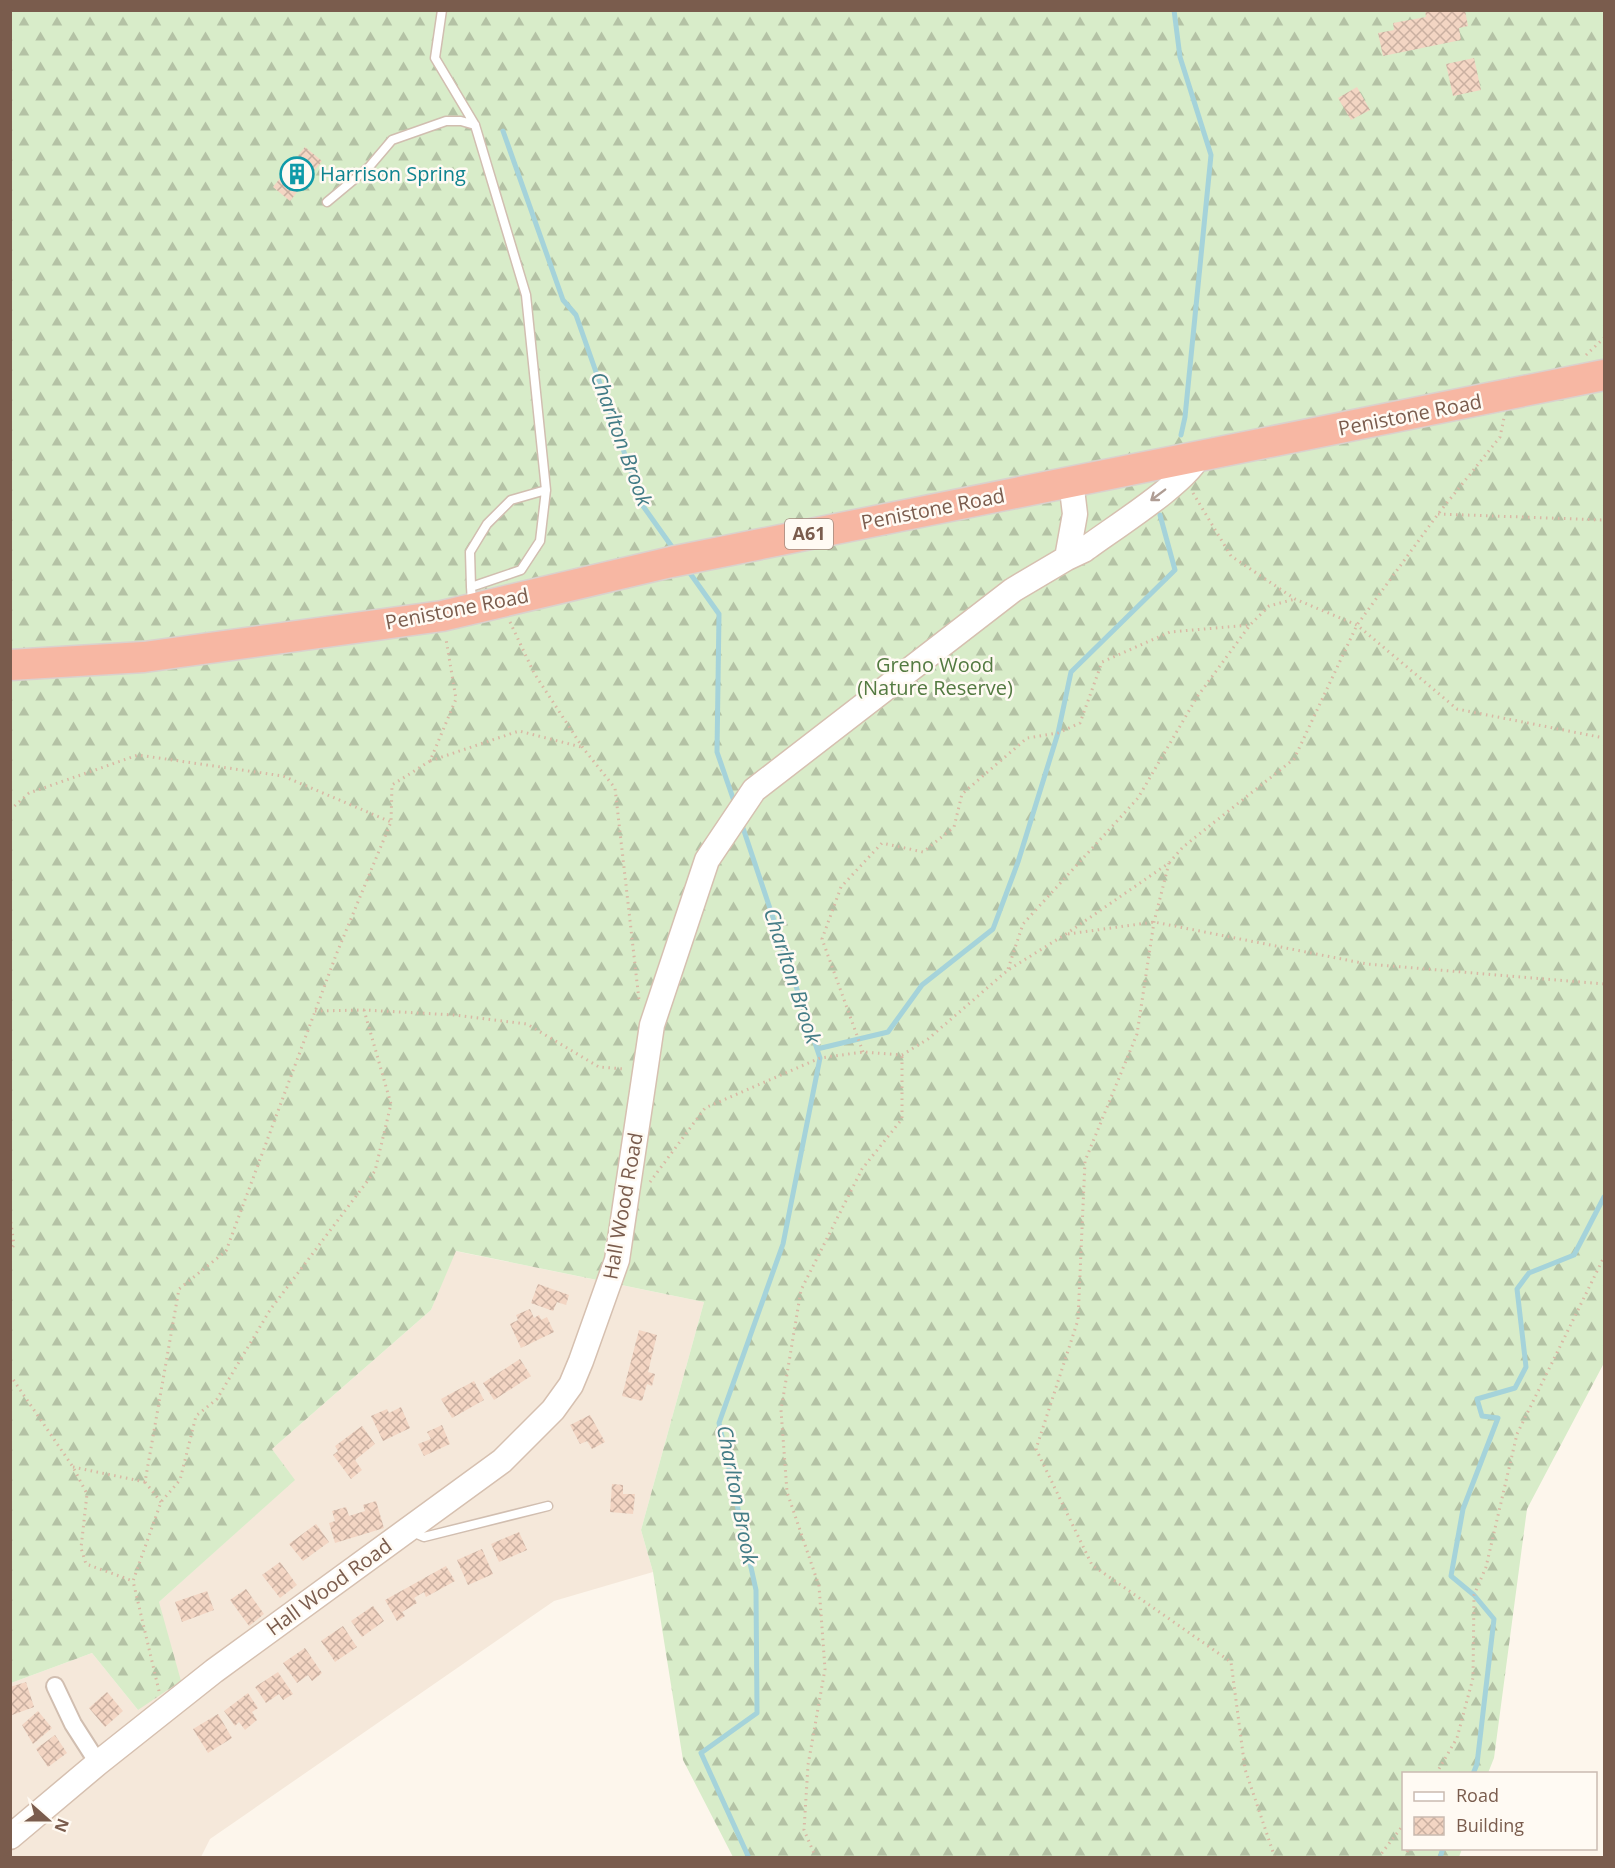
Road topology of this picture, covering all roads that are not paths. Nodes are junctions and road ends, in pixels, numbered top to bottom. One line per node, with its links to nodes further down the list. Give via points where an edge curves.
1 (442, 10): 2 (lane, via 435,58)
2 (475, 125): 3 (lane, via 446,121 392,140 369,167); 7 (lane, via 526,296)
3 (327, 202)
4 (1605, 375): 5 (highway, Penistone Road / A61)
5 (1199, 455): 6 (highway, Penistone Road / A61); 8 (main road, Hall Wood Road, one-way to 8, via 1195,465 1179,479 1084,550)
6 (1071, 481): 8 (main road, via 1075,514); 9 (highway, Penistone Road / A61)
7 (546, 490): 9 (lane, via 540,541 521,570); 9 (lane, via 511,500 487,524 470,552)
8 (1067, 558): 12 (main road, Hall Wood Road, via 1013,590 754,790 707,860 652,1025 617,1260 571,1385 524,1442)
9 (481, 598): 10 (highway, Penistone Road / A61, via 442,616 144,657)
10 (10, 664)
11 (548, 1506): 12 (lane, via 424,1537)
12 (408, 1529): 14 (main road, Hall Wood Road)
13 (55, 1686): 14 (street, via 73,1724)
14 (98, 1762): 15 (main road, Hall Wood Road)
15 (10, 1837)

